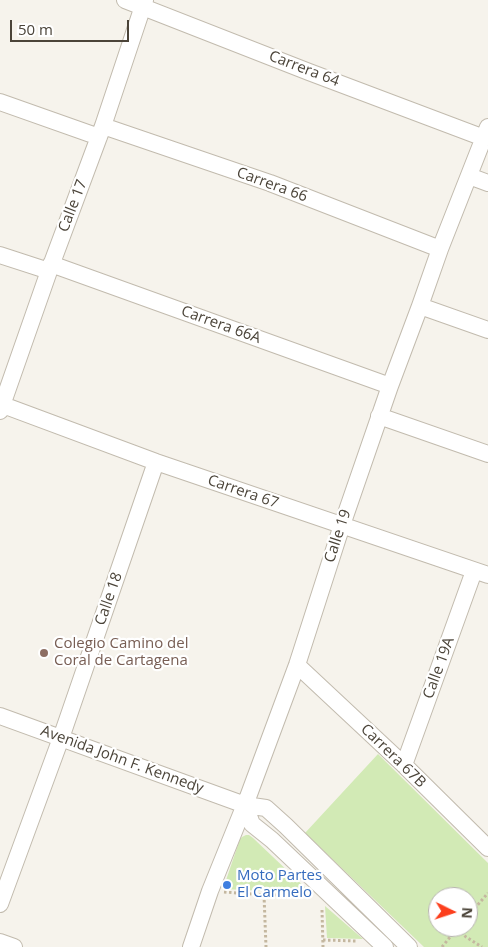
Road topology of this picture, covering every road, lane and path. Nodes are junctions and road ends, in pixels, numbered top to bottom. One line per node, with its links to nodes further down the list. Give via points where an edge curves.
1 (125, 0): 2 (street, Carrera 64)
2 (143, 3): 4 (street, Calle 17); 5 (street, Carrera 64, via 309,72)
3 (0, 102): 4 (street, Carrera 66)
4 (101, 132): 8 (street, Carrera 66, via 270,183); 10 (street, Calle 17)
5 (486, 132): 6 (street, Calle 19)
6 (469, 176): 7 (street); 8 (street, Calle 19)
7 (488, 183)
8 (440, 249): 11 (street, Calle 19)
9 (0, 255): 10 (street, Carrera 66A)
10 (50, 267): 13 (street, Carrera 66A); 14 (street, Calle 17)
11 (420, 306): 12 (street); 13 (street, Calle 19)
12 (488, 330)
13 (390, 386): 15 (street, Calle 19)
14 (1, 407): 17 (street, Carrera 67)
15 (379, 416): 16 (street); 18 (street, Calle 19)
16 (488, 454)
17 (156, 462): 18 (street, Carrera 67); 22 (street, Calle 18)
18 (342, 525): 19 (street, Carrera 67); 20 (street, Calle 19)
19 (481, 573): 23 (street, Calle 19A)
20 (297, 665): 23 (street, Carrera 67B); 24 (street, Calle 19)
21 (0, 716): 22 (street, Avenida John F. Kennedy)
22 (61, 738): 24 (street, Avenida John F. Kennedy); 30 (street, Calle 18)
23 (404, 765): 25 (street, Carrera 67B)
24 (245, 804): 26 (street, Calle 19); 27 (street, via 252,824); 41 (street, Avenida John F. Kennedy, via 266,808)
25 (488, 848)
26 (210, 891): 29 (path); 38 (street, Calle 19)
27 (322, 891): 29 (path); 34 (path); 36 (street)
28 (488, 893): 31 (path)
29 (264, 895): 39 (path)
30 (0, 904)
31 (478, 904)
32 (450, 937): 42 (path)
33 (466, 937): 43 (path)
34 (323, 940): 36 (path); 40 (path)
35 (0, 942): 37 (street)
36 (382, 944)
37 (14, 947)
38 (191, 947)
39 (266, 947)
40 (323, 947)
41 (409, 947)
42 (442, 947)
43 (482, 947)

